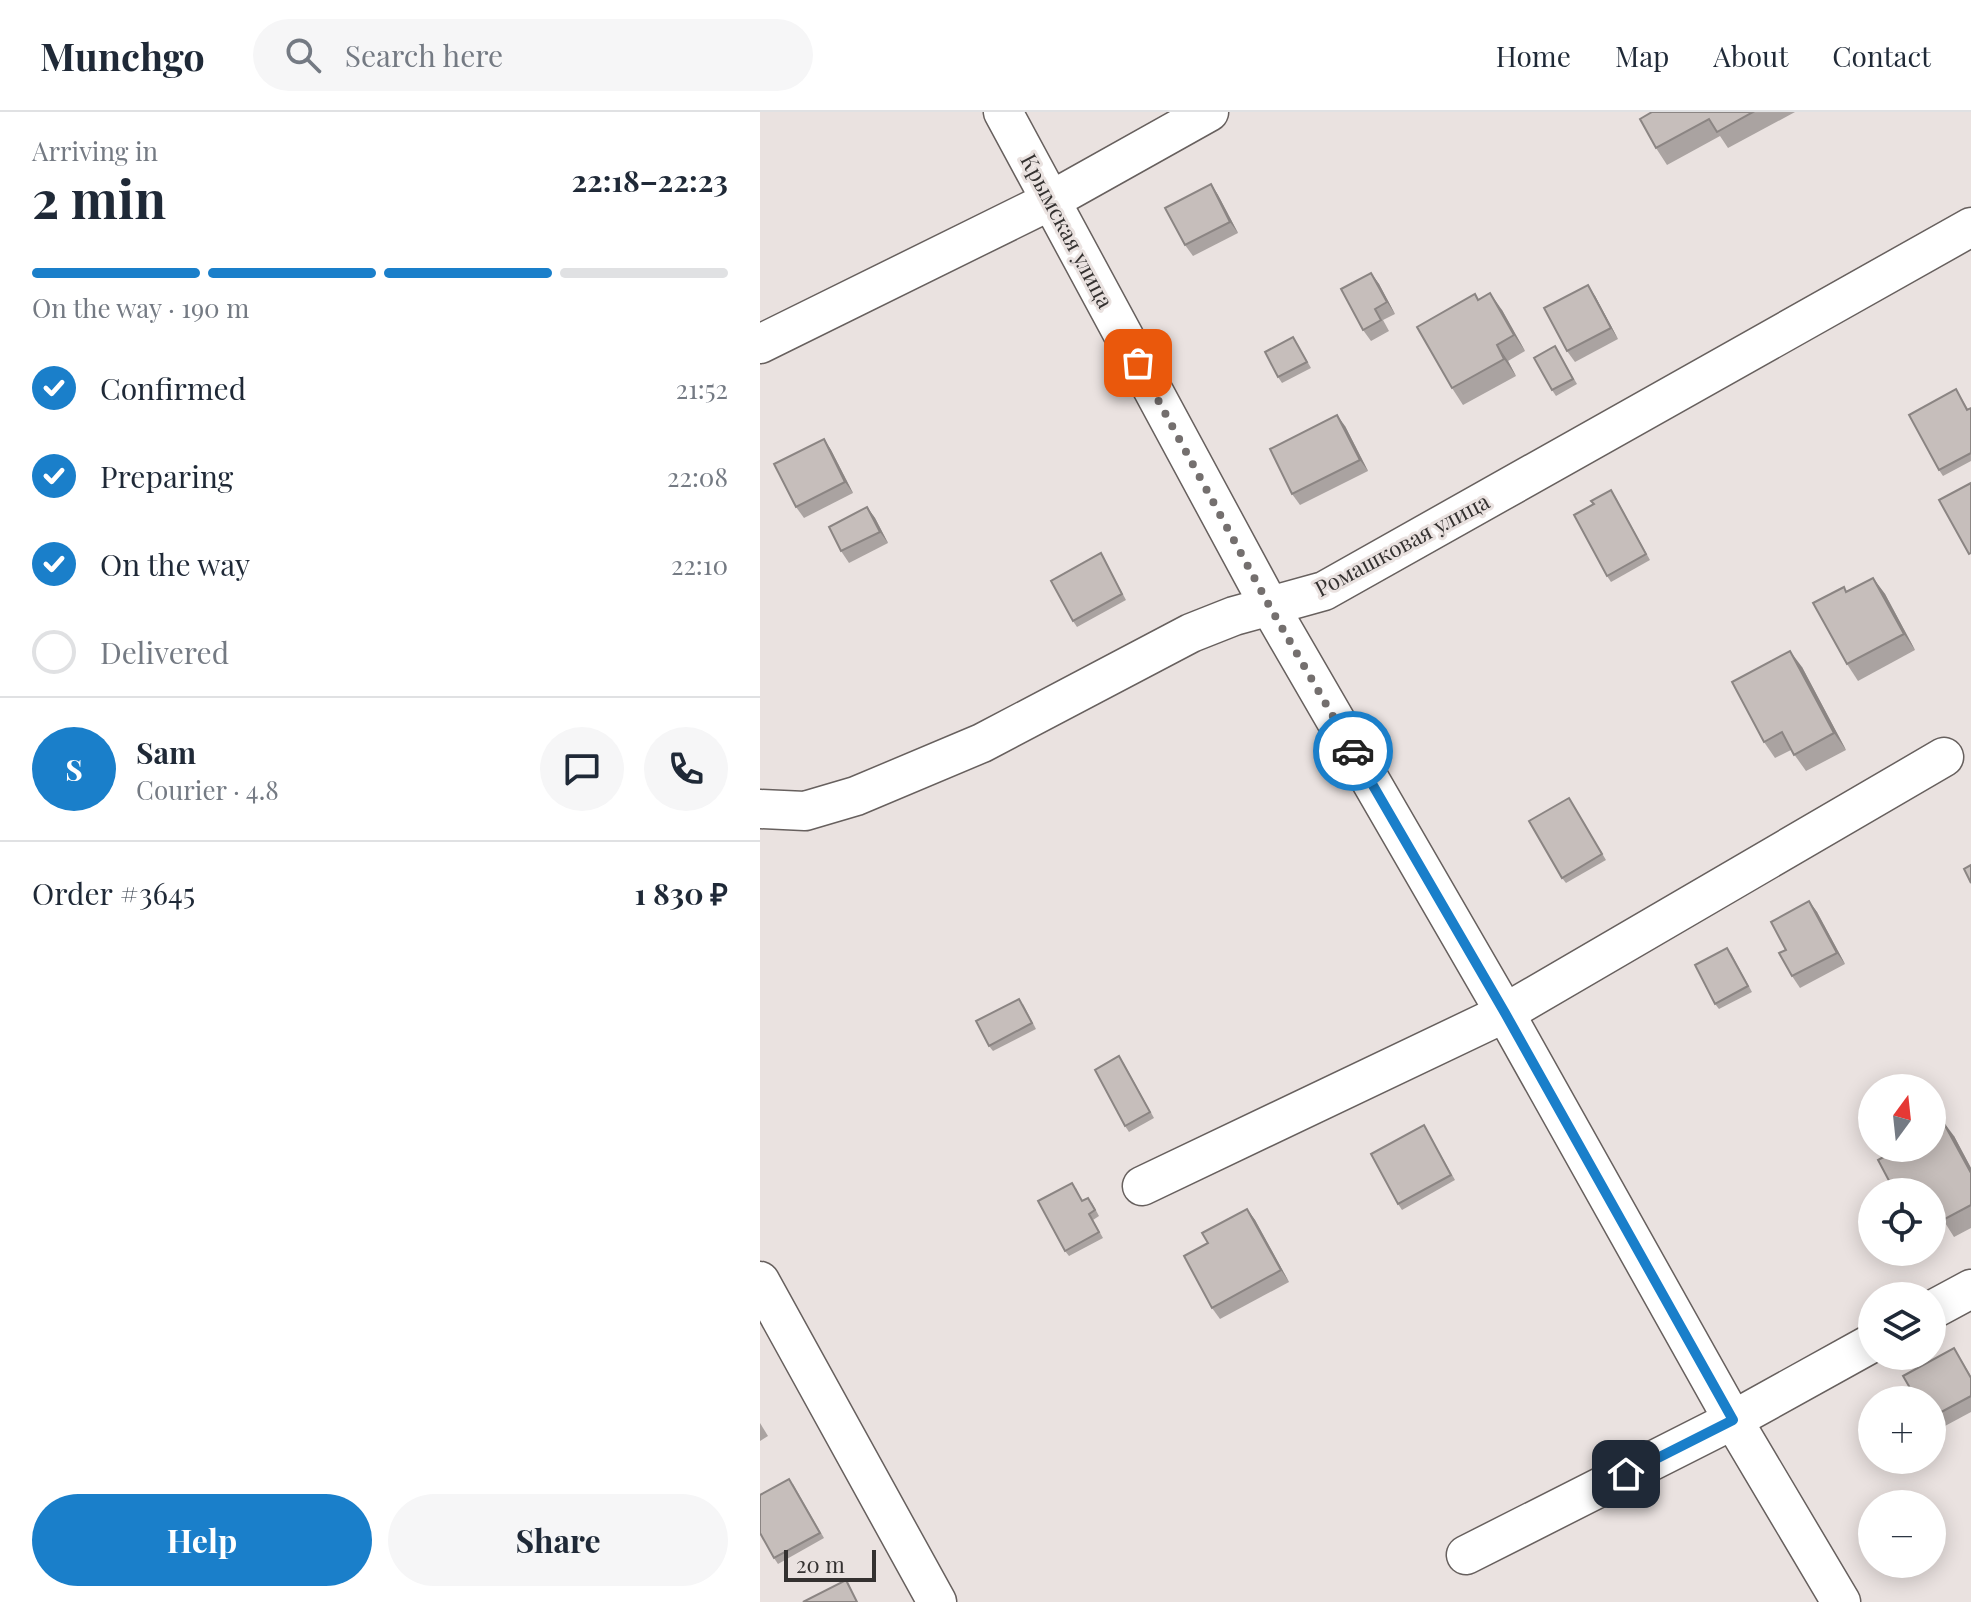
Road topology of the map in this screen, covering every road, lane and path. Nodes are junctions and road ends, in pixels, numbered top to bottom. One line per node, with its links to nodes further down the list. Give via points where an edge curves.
1 (1003, 112): 3 (street, Крымская улица)
2 (1209, 112): 3 (street)
3 (1050, 201): 5 (street); 6 (street, Крымская улица)
4 (1971, 227): 6 (street, Ромашковая улица, via 1324,591)
5 (760, 344)
6 (1270, 607): 8 (street, Ромашковая улица, via 1191,633 982,743 856,796 805,811); 9 (street, Крымская улица)
7 (1944, 757): 9 (street)
8 (760, 809)
9 (1505, 1013): 10 (street); 15 (street, Крымская улица)
10 (1142, 1186)
11 (760, 1281): 17 (street)
12 (1971, 1289): 13 (street)
13 (1946, 1302)
14 (1858, 1351): 15 (street)
15 (1733, 1420): 16 (street); 18 (street, Крымская улица)
16 (1466, 1555)
17 (937, 1602)
18 (1841, 1602)

